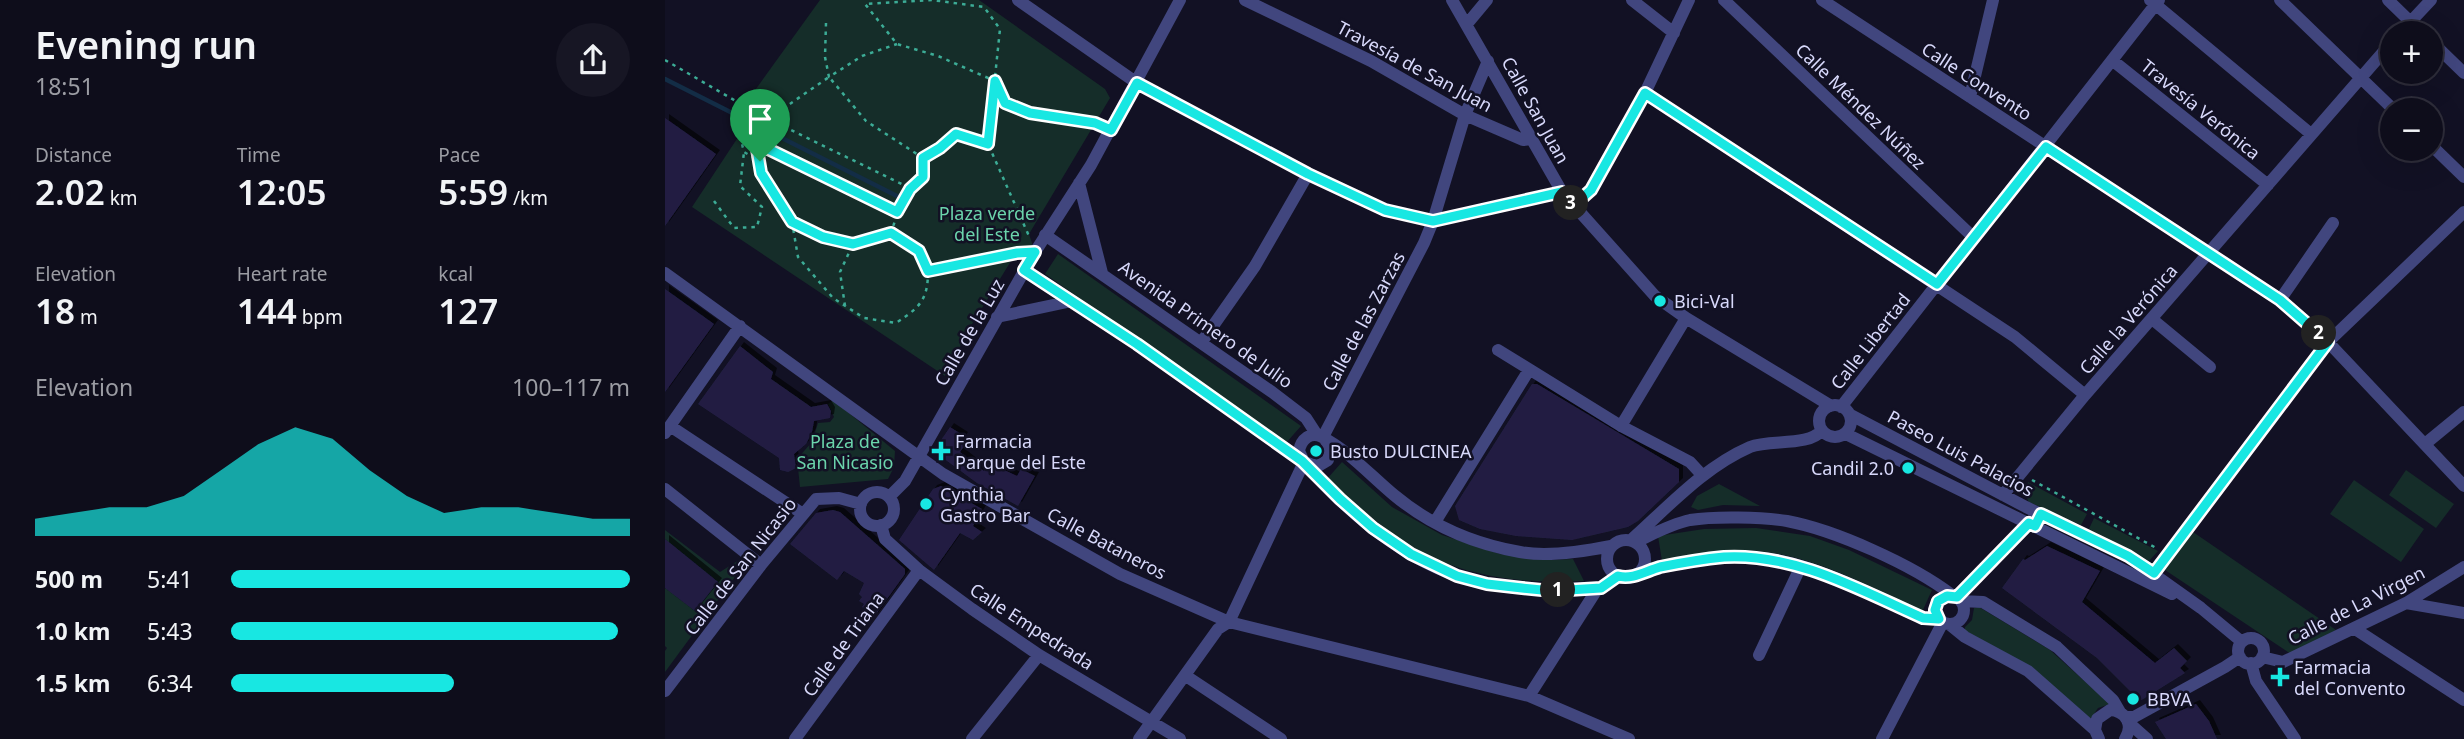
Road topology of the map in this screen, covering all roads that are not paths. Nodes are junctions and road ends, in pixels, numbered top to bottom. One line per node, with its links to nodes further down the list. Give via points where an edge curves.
1 (1019, 0): 25 (street)
2 (1180, 0): 25 (street, Calle de la Luz)
3 (1245, 0): 29 (street, Travesía de San Juan, via 1371,61)
4 (1452, 0): 17 (street, Calle San Juan)
5 (1487, 0): 17 (street)
6 (1632, 0): 18 (street)
7 (1689, 0): 18 (street)
8 (1724, 0): 44 (street, Calle Méndez Núñez)
9 (1822, 0): 27 (street, Calle Convento)
10 (1993, 0): 27 (street)
11 (2280, 0): 24 (street)
12 (2388, 0): 15 (street)
13 (2431, 0): 16 (street)
14 (2155, 2): 21 (street, Calle Libertad); 30 (street)
15 (2409, 21)
16 (2411, 21)
17 (1467, 24): 22 (street, Calle San Juan)
18 (1674, 33): 26 (street)
19 (2443, 53): 23 (street)
20 (2380, 56): 24 (street, Calle la Verónica)
21 (2112, 60): 32 (street, Calle Libertad); 37 (street, Travesía Verónica)
22 (1488, 61): 29 (street, Calle de las Zarzas); 31 (street, Calle San Juan)
23 (2464, 73)
24 (2360, 78): 28 (street); 30 (street, Calle la Verónica)
25 (1137, 83): 34 (street); 36 (street, Calle de la Luz)
26 (1645, 93): 39 (street, via 1591,190); 49 (street)
27 (1970, 97): 32 (street, Calle Convento)
28 (2381, 98)
29 (1465, 115): 31 (street, Travesía de San Juan, via 1523,141); 41 (street, Calle de las Zarzas)
30 (2311, 134): 37 (street, Calle la Verónica)
31 (1531, 139): 38 (street, Calle San Juan)
32 (2046, 147): 44 (street, Calle Libertad); 45 (street, Calle Convento)
33 (2443, 157): 35 (street)
34 (1308, 174): 41 (street, via 1385,210); 57 (street, via 1255,266)
35 (2464, 177)
36 (1080, 183): 43 (street, Calle de la Luz); 48 (street, Avenida Primero de Julio)
37 (2268, 185): 45 (street, Calle la Verónica)
38 (1562, 192): 39 (street, Calle San Juan); 41 (street)
39 (1573, 206): 53 (street, Calle San Juan, via 1655,296)
40 (2464, 212): 56 (street)
41 (1433, 221): 68 (street, Calle de las Zarzas)
42 (2333, 223): 50 (street)
43 (1045, 235): 46 (street, Calle de la Luz); 48 (street, Avenida Primero de Julio)
44 (1973, 237): 49 (street, Calle Libertad)
45 (2207, 253): 50 (street, Calle Convento); 54 (street, Calle la Verónica)
46 (1024, 270): 51 (street); 52 (street, Calle de la Luz)
47 (665, 273): 55 (street, Calle Bataneros)
48 (1102, 273): 57 (street, Avenida Primero de Julio)
49 (1937, 284): 61 (street, via 2015,337); 62 (street, Calle Libertad)
50 (2280, 300): 56 (street, Calle Convento)
51 (1072, 301): 52 (street); 71 (street)
52 (997, 317): 70 (street, Calle de la Luz)
53 (1686, 318): 62 (street, Calle San Juan); 64 (street)
54 (2153, 319): 59 (street); 61 (street, Calle la Verónica)
55 (740, 326): 65 (street); 70 (street, Calle Bataneros)
56 (2328, 342): 69 (street, Calle Convento); 91 (street)
57 (1201, 343): 68 (street, Avenida Primero de Julio, via 1306,418)
58 (1497, 350): 60 (street)
59 (2210, 367)
60 (1529, 370): 64 (street); 82 (street)
61 (2085, 395): 75 (street, Calle la Verónica)
62 (1841, 409): 66 (street, via 1821,416); 67 (street, via 1851,424); 75 (street, Paseo Luis Palacios)
63 (2464, 412): 69 (street)
64 (1621, 426): 72 (street, via 1690,462)
65 (668, 430): 79 (street)
66 (1822, 430): 67 (street, via 1830,437); 72 (street, via 1807,439 1752,446)
67 (1846, 433): 80 (street, Paseo Luis Palacios)
68 (1322, 437): 71 (street, via 1307,437 1300,445); 71 (street, via 1330,450 1328,460 1318,466); 82 (street, Avenida Primero de Julio)
69 (2425, 444): 73 (street, Calle Convento)
70 (918, 456): 76 (street, Calle de la Luz, via 905,481); 98 (street, Calle Bataneros, via 1120,574)
71 (1305, 463): 93 (street, via 1373,528 1411,554 1457,576 1552,591); 98 (street)
72 (1702, 475): 77 (street)
73 (2464, 486)
74 (665, 489): 86 (street)
75 (2003, 495): 80 (street, Paseo Luis Palacios)
76 (889, 497): 78 (street, via 873,492); 83 (street, via 894,513)
77 (1676, 500): 81 (street); 84 (street)
78 (861, 504): 79 (street, Calle de San Nicasio, via 826,497 816,499); 83 (street, via 865,520)
79 (803, 514): 86 (street, Calle de San Nicasio)
80 (2031, 518): 91 (street, Paseo Luis Palacios, via 2128,556); 94 (street); 96 (street, Paseo Luis Palacios)
81 (1691, 520): 84 (street); 94 (street, via 1787,521 1835,535 1933,581)
82 (1435, 522): 85 (street, Avenida Primero de Julio, via 1464,537 1522,553 1581,552)
83 (881, 525): 89 (street, Calle Empedrada, via 885,539)
84 (1633, 541): 85 (street, via 1620,540); 90 (street, via 1645,557)
85 (1611, 546): 92 (street, via 1607,563)
86 (761, 565): 106 (street, Calle de San Nicasio)
87 (1801, 566): 90 (street, via 1723,557); 99 (street, via 1923,618); 103 (street)
88 (2464, 567): 95 (street, Calle de La Virgen)
89 (919, 570): 102 (street, Calle Empedrada); 112 (street, Calle de Triana)
90 (1638, 573): 92 (street, via 1629,578)
91 (2154, 573): 96 (street, Paseo Luis Palacios)
92 (1618, 576): 93 (street)
93 (1601, 588): 107 (street)
94 (1957, 598): 99 (street, via 1963,614 1958,621); 99 (street, via 1942,597 1936,605); 109 (street, via 1983,602 2057,647 2113,700)
95 (2406, 603): 97 (street); 100 (street, Calle de La Virgen)
96 (2201, 608): 101 (street, Paseo Luis Palacios)
97 (2464, 613)
98 (1229, 622): 105 (street, via 1218,629); 107 (street, Calle Bataneros)
99 (1944, 622): 111 (street, via 2028,671); 118 (street)
100 (2355, 629): 104 (street, Calle de La Virgen, via 2283,663); 108 (street)
101 (2242, 642): 104 (street, via 2238,649); 104 (street, Paseo Luis Palacios, via 2257,639 2262,645)
102 (1039, 655): 110 (street, Calle Empedrada); 113 (street)
103 (1759, 655)
104 (2251, 659): 109 (street, via 2225,667); 121 (street, via 2256,681)
105 (1186, 676): 110 (street); 116 (street)
106 (665, 691)
107 (1529, 696): 117 (street, Calle Bataneros)
108 (2464, 700)
109 (2125, 718): 111 (street, via 2105,712 2097,719); 119 (street, via 2129,729); 120 (street)
110 (1152, 722): 114 (street); 115 (street, Calle Empedrada)
111 (2097, 734)
112 (795, 739)
113 (972, 739)
114 (1139, 739)
115 (1180, 739)
116 (1281, 739)
117 (1629, 739)
118 (1882, 739)
119 (2125, 739)
120 (2147, 739)
121 (2295, 739)

